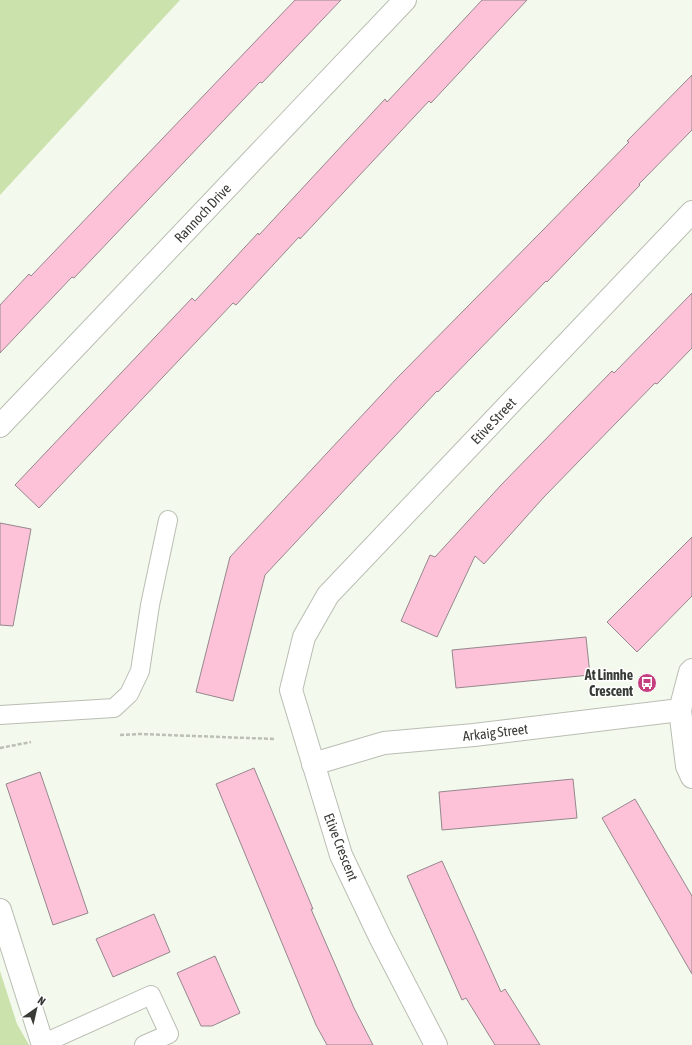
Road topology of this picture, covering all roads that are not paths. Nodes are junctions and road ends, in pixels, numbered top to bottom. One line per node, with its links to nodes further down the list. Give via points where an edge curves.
1 (404, 0): 3 (street, Rannoch Drive)
2 (692, 212): 5 (street, Etive Street, via 328,594)
3 (0, 426)
4 (168, 520): 8 (lane, via 150,605 140,671 129,694 114,708)
5 (304, 637): 9 (street, Etive Crescent, via 291,690)
6 (692, 670): 7 (street)
7 (680, 710): 9 (street, Arkaig Street, via 474,735 384,743); 10 (street, via 687,766)
8 (0, 715)
9 (313, 764): 14 (street, Etive Crescent, via 341,855)
10 (692, 777)
11 (0, 910): 12 (street)
12 (42, 1045): 13 (lane, via 151,995 169,1034)
13 (144, 1045)
14 (436, 1045)

